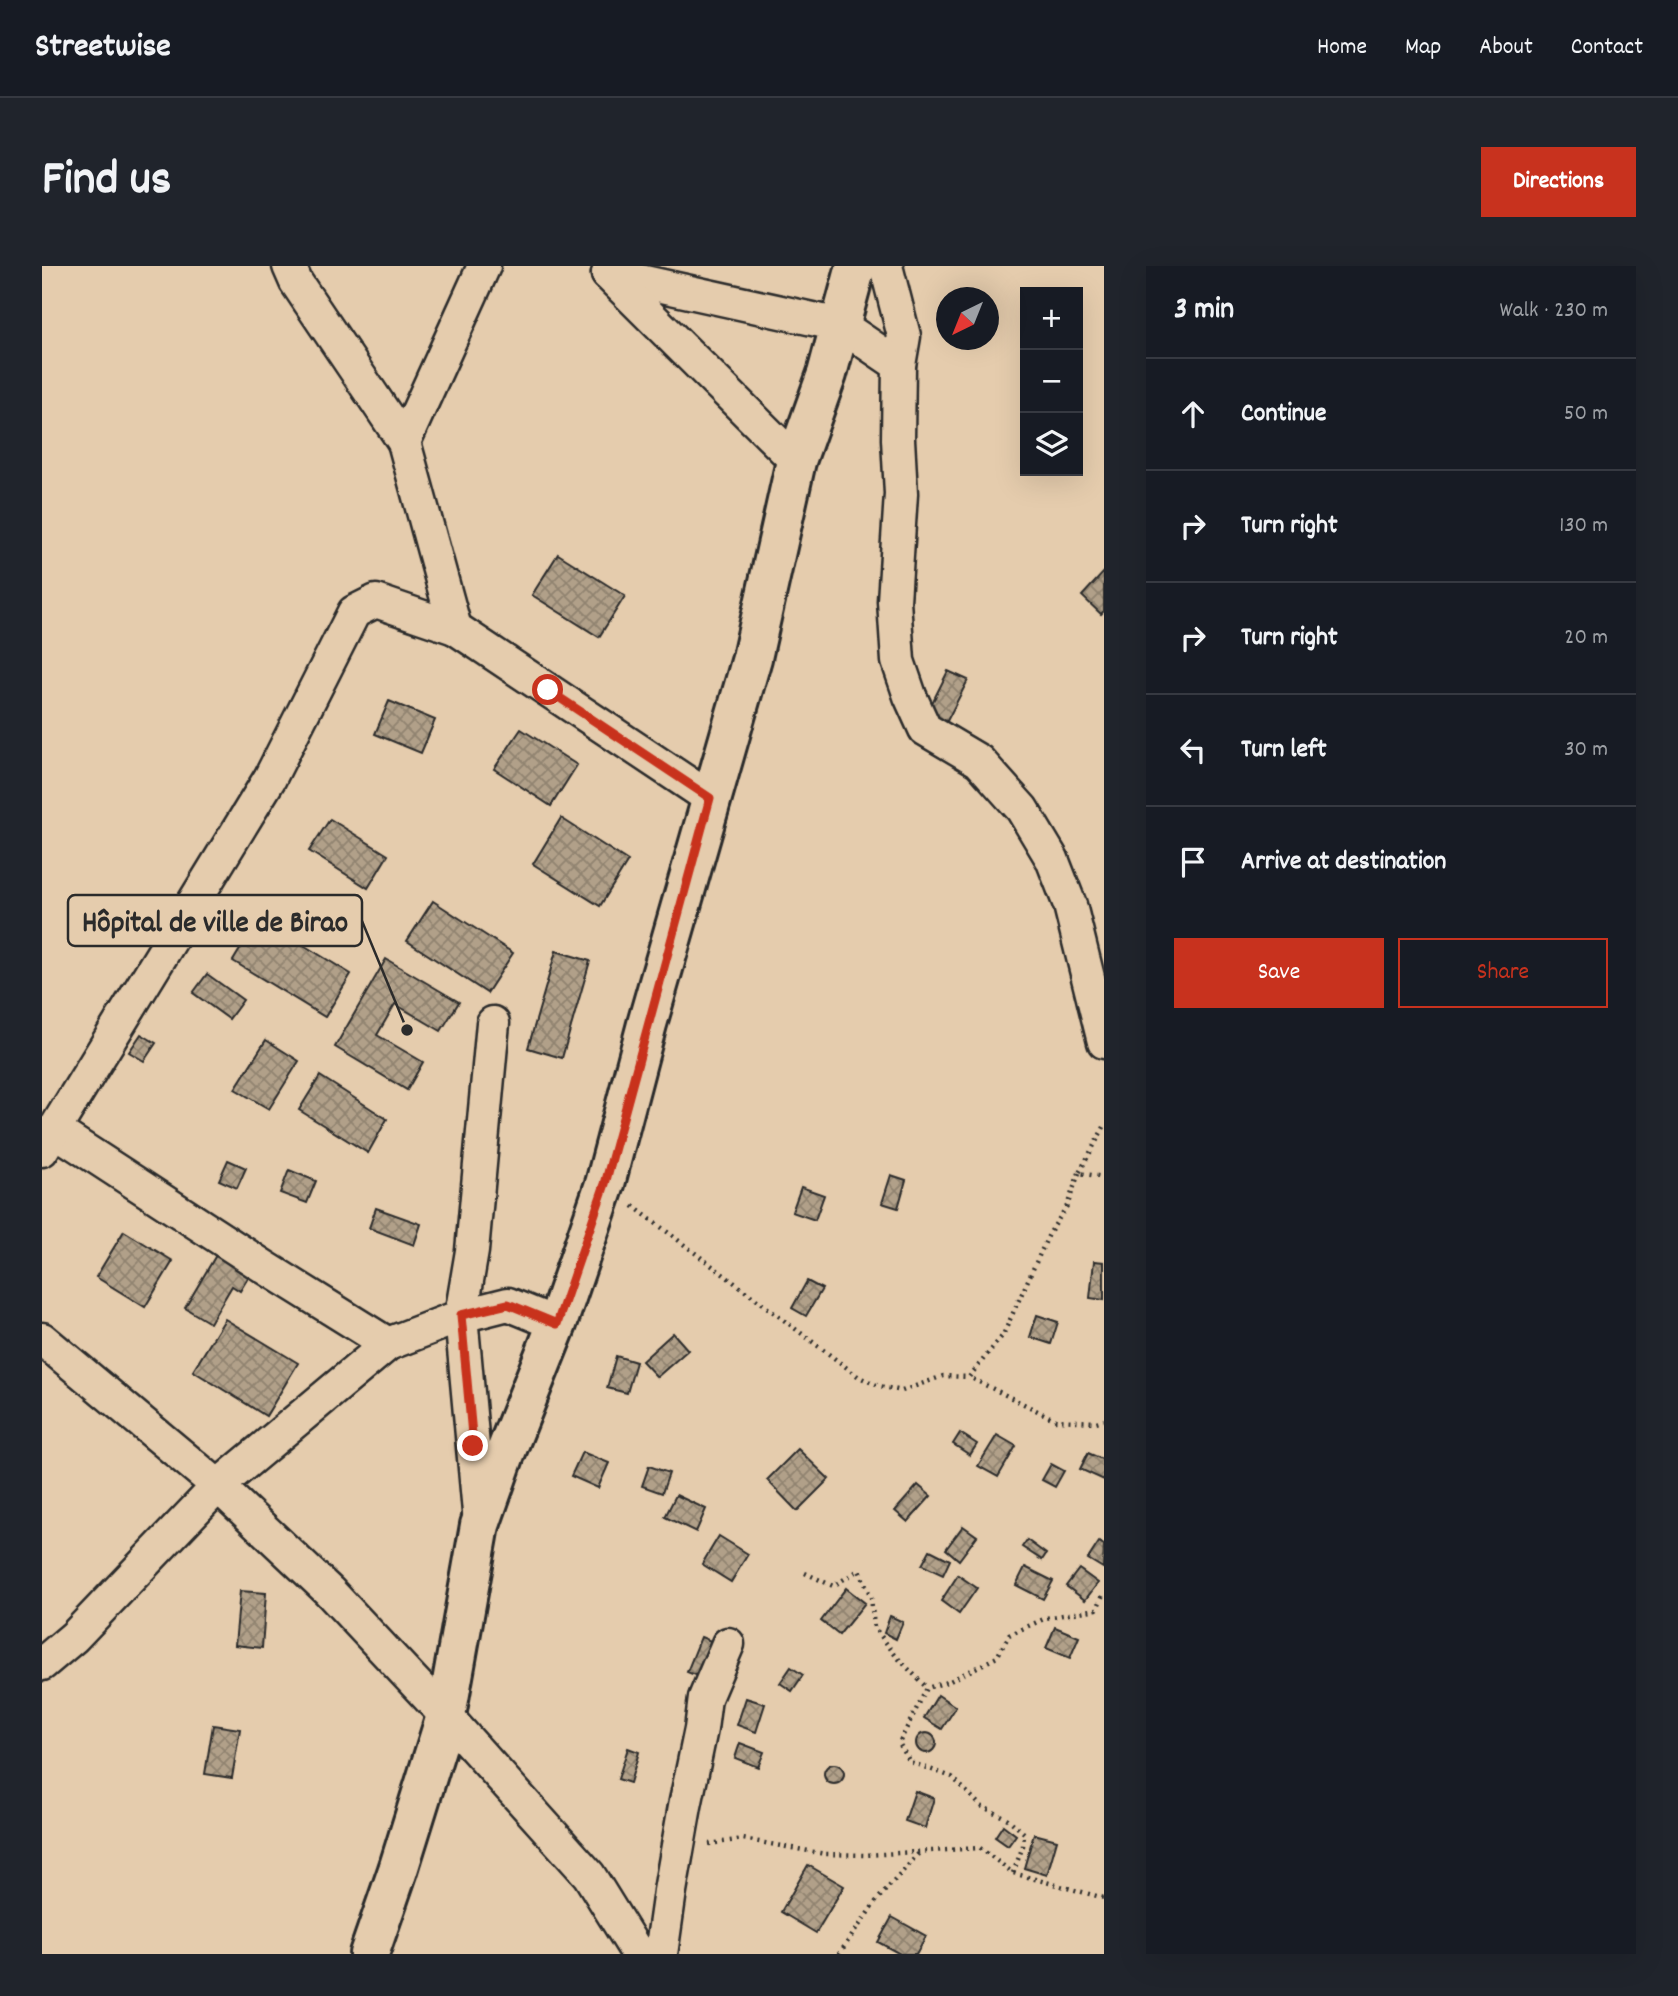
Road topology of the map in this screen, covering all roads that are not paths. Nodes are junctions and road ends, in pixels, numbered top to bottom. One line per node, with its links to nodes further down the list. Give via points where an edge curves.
1 (289, 266): 9 (street)
2 (484, 266): 9 (street)
3 (648, 266): 6 (street)
4 (856, 266): 7 (main road)
5 (886, 266): 8 (street, via 904,336)
6 (603, 270): 7 (street); 10 (street)
7 (840, 325): 8 (street); 10 (main road)
8 (899, 365): 14 (street, via 901,494 894,601 898,661 925,729 979,761 1022,809 1052,859 1070,905)
9 (404, 442): 11 (street)
10 (796, 461): 12 (main road, via 752,658)
11 (455, 628): 12 (street); 15 (street, via 376,601 354,612 270,778)
12 (710, 798): 17 (main road, via 605,1184)
13 (493, 1023): 16 (street, via 472,1251)
14 (1104, 1042)
15 (48, 1140): 19 (street)
16 (461, 1315): 17 (street, via 508,1304); 19 (street); 21 (street)
17 (557, 1324): 21 (main road)
18 (42, 1339): 20 (street)
19 (388, 1344): 20 (street)
20 (218, 1486): 23 (street, via 74,1637); 24 (street, via 329,1591)
21 (480, 1525): 24 (main road)
22 (728, 1644): 27 (street, via 705,1698)
23 (42, 1664)
24 (446, 1716): 25 (main road); 26 (street, via 589,1875)
25 (369, 1954)
26 (638, 1954)
27 (662, 1954)

